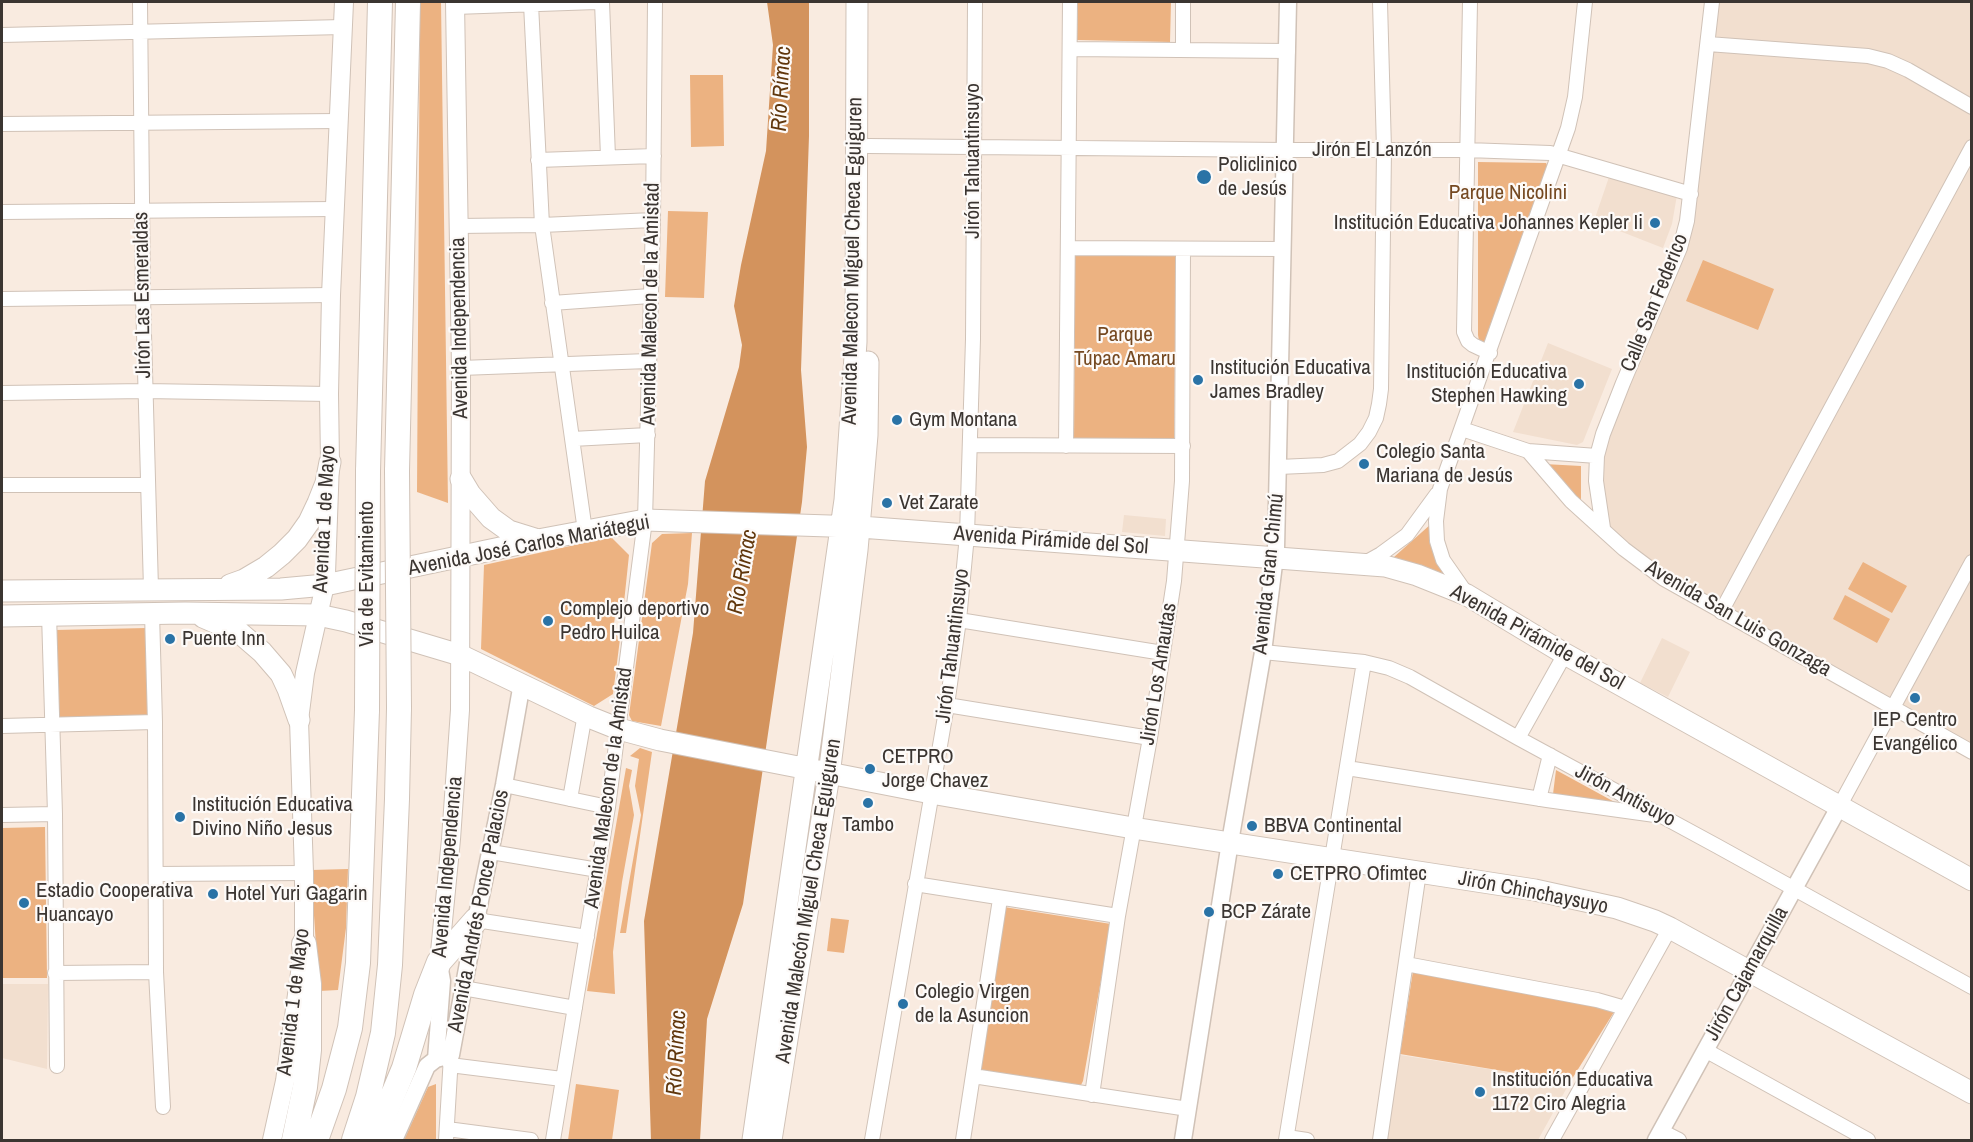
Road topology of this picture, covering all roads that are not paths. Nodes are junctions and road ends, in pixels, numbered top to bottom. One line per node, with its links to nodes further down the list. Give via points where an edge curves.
1 (140, 2): 21 (street, Jirón Las Esmeraldas)
2 (344, 2): 20 (main road, Avenida 1 de Mayo)
3 (380, 2): 172 (highway, Vía de Evitamiento, bridge, via 368,471 367,710 358,963 350,1028)
4 (408, 2): 173 (highway, Vía de Evitamiento, bridge, via 398,471 399,708 390,965 383,1033)
5 (596, 2): 19 (street)
6 (602, 2): 40 (street)
7 (655, 2): 38 (street, Avenida Malecon de la Amistad)
8 (857, 2): 79 (main road, Avenida Malecon Miguel Checa Eguiguren, via 856,342)
9 (869, 2): 31 (main road, Avenida Malecon Miguel Checa Eguiguren)
10 (975, 2): 32 (street, Jirón Tahuantinsuyo)
11 (1070, 2): 24 (street)
12 (1184, 2): 25 (street)
13 (1288, 2): 26 (street, Avenida Gran Chimú)
14 (1380, 2): 36 (street)
15 (1470, 2): 37 (street)
16 (1585, 2): 39 (street, via 1575,97)
17 (1712, 2): 23 (street, Calle San Federico)
18 (455, 4): 19 (street); 48 (main road, Avenida Independencia)
19 (531, 4): 41 (street)
20 (343, 27): 21 (street); 28 (main road, Avenida 1 de Mayo)
21 (141, 32): 22 (street); 29 (street, Jirón Las Esmeraldas)
22 (2, 35)
23 (1708, 44): 27 (street, via 1868,56 1908,70); 42 (street, Calle San Federico)
24 (1070, 50): 25 (street); 34 (street)
25 (1183, 50): 26 (street)
26 (1288, 51): 35 (street, Avenida Gran Chimú)
27 (1971, 107)
28 (338, 121): 29 (street); 43 (main road, Avenida 1 de Mayo)
29 (141, 123): 30 (street); 44 (street, Jirón Las Esmeraldas)
30 (2, 124)
31 (868, 146): 32 (street, Jirón El Lanzón); 79 (main road, Avenida Malecon Miguel Checa Eguiguren, via 867,435)
32 (973, 147): 34 (street, Jirón El Lanzón); 67 (street, Jirón Tahuantinsuyo)
33 (1971, 147): 94 (street)
34 (1068, 148): 35 (street, Jirón El Lanzón); 49 (street)
35 (1285, 150): 36 (street, Jirón El Lanzón); 51 (street, Avenida Gran Chimú)
36 (1384, 150): 37 (street, Jirón El Lanzón); 73 (street, via 1381,389 1376,418 1360,444 1338,461)
37 (1467, 150): 39 (street, Jirón El Lanzón); 57 (street, via 1464,332 1473,345)
38 (654, 156): 40 (street); 46 (street, Avenida Malecon de la Amistad)
39 (1560, 156): 42 (street, Jirón El Lanzón); 57 (street)
40 (608, 157): 41 (street)
41 (538, 160): 47 (street)
42 (1691, 194): 71 (street, Calle San Federico, via 1680,248)
43 (334, 209): 44 (street); 52 (main road, Avenida 1 de Mayo)
44 (142, 210): 45 (street); 54 (street, Jirón Las Esmeraldas)
45 (2, 212)
46 (653, 219): 47 (street); 53 (street, Avenida Malecon de la Amistad)
47 (542, 225): 48 (street); 56 (street)
48 (458, 226): 60 (main road, Avenida Independencia)
49 (1068, 248): 50 (street); 68 (street)
50 (1183, 249): 51 (street); 69 (street, Jirón Los Amautas)
51 (1282, 249): 73 (street, Avenida Gran Chimú)
52 (331, 296): 54 (street); 63 (main road, Avenida 1 de Mayo)
53 (650, 296): 56 (street); 58 (street, Avenida Malecon de la Amistad)
54 (143, 297): 55 (street); 61 (street, Jirón Las Esmeraldas)
55 (2, 299)
56 (552, 303): 59 (street)
57 (1490, 352): 64 (street)
58 (648, 361): 59 (street); 65 (street, Avenida Malecon de la Amistad)
59 (562, 364): 60 (street); 66 (street)
60 (461, 368): 74 (main road, Avenida Independencia)
61 (145, 391): 62 (street); 63 (street); 76 (street, Jirón Las Esmeraldas)
62 (2, 393)
63 (329, 394): 72 (main road, Avenida 1 de Mayo)
64 (1462, 429): 70 (street); 77 (street)
65 (648, 435): 66 (street); 78 (street, Avenida Malecon de la Amistad)
66 (572, 439): 81 (street)
67 (970, 445): 68 (street); 82 (street, Jirón Tahuantinsuyo)
68 (1066, 446): 69 (street)
69 (1183, 446): 84 (street, Jirón Los Amautas)
70 (1528, 451): 71 (street); 80 (street, Avenida San Luis Gonzaga, via 1571,501)
71 (1597, 456): 80 (street, Calle San Federico)
72 (330, 462): 89 (main road, Avenida 1 de Mayo); 91 (main road, via 318,503 297,539 266,567)
73 (1279, 467): 86 (street, Avenida Gran Chimú)
74 (461, 479): 83 (main road, via 491,518 510,531); 85 (main road, Avenida Independencia)
75 (2, 485): 76 (street)
76 (147, 485): 90 (street, Jirón Las Esmeraldas)
77 (1440, 489): 88 (street, via 1407,535); 93 (street, via 1437,541 1443,560)
78 (645, 520): 79 (main road, Avenida José Carlos Mariátegui); 81 (main road, Avenida José Carlos Mariátegui); 115 (street, Avenida Malecon de la Amistad)
79 (843, 527): 82 (main road, Avenida Pirámide del Sol); 105 (main road, Avenida Malecon Miguel Checa Eguiguren); 120 (main road, Avenida Malecon Miguel Checa Eguiguren)
80 (1603, 528): 94 (street, Avenida San Luis Gonzaga, via 1664,579)
81 (585, 531): 83 (main road, Avenida José Carlos Mariátegui)
82 (967, 535): 84 (main road, Avenida Pirámide del Sol); 100 (street, Jirón Tahuantinsuyo)
83 (538, 540): 85 (main road, Avenida José Carlos Mariátegui)
84 (1177, 550): 86 (main road, Avenida Pirámide del Sol); 102 (street, Jirón Los Amautas)
85 (460, 558): 89 (main road, Avenida José Carlos Mariátegui); 104 (main road, Avenida Independencia)
86 (1275, 558): 88 (main road, Avenida Pirámide del Sol); 101 (street, Avenida Gran Chimú)
87 (1971, 562): 109 (street)
88 (1363, 564): 93 (main road, Avenida Pirámide del Sol, via 1417,574)
89 (325, 585): 91 (main road, Avenida José Carlos Mariátegui); 98 (main road, Avenida 1 de Mayo)
90 (151, 589): 91 (main road, Avenida José Carlos Mariátegui); 92 (main road, Avenida José Carlos Mariátegui)
91 (220, 589)
92 (2, 591)
93 (1467, 595): 103 (main road, Avenida Pirámide del Sol)
94 (1721, 612): 109 (street, Avenida San Luis Gonzaga)
95 (152, 613): 96 (main road); 97 (main road); 112 (street)
96 (185, 613): 98 (main road); 111 (main road, via 240,633 262,652 281,675)
97 (49, 614): 99 (main road); 114 (street)
98 (318, 615): 104 (main road); 111 (main road, Avenida 1 de Mayo)
99 (2, 616)
100 (959, 620): 102 (street); 108 (street, Jirón Tahuantinsuyo)
101 (1263, 652): 106 (street, Jirón Antisuyo); 133 (street, Avenida Gran Chimú)
102 (1163, 653): 116 (street, Jirón Los Amautas)
103 (1565, 654): 117 (street); 128 (main road, Avenida Pirámide del Sol)
104 (460, 655): 107 (main road); 149 (main road, Avenida Independencia, via 460,710)
105 (843, 661): 122 (main road, Avenida Malecón Miguel Checa Eguiguren)
106 (1364, 662): 117 (street, Jirón Antisuyo, via 1410,677); 121 (street)
107 (522, 684): 110 (main road); 123 (street, Avenida Andrés Ponce Palacios)
108 (947, 705): 116 (street); 124 (street, Jirón Tahuantinsuyo)
109 (1893, 708): 118 (street, Avenida San Luis Gonzaga); 128 (street)
110 (585, 714): 115 (main road); 125 (street)
111 (299, 720): 138 (main road, Avenida 1 de Mayo)
112 (155, 722): 114 (street); 139 (street)
113 (2, 726): 114 (street)
114 (53, 726): 129 (street)
115 (619, 729): 120 (main road); 127 (street, Avenida Malecon de la Amistad)
116 (1150, 738): 132 (street, Jirón Los Amautas)
117 (1518, 738): 119 (street, Jirón Antisuyo)
118 (1971, 752)
119 (1550, 755): 126 (street); 131 (street, Jirón Antisuyo)
120 (799, 768): 122 (main road, Jirón Chinchaysuyo); 178 (main road, Avenida Malecón Miguel Checa Eguiguren)
121 (1347, 768): 126 (street); 135 (street)
122 (829, 775): 124 (main road, Jirón Chinchaysuyo); 179 (main road, Avenida Malecón Miguel Checa Eguiguren)
123 (504, 785): 125 (street); 134 (street, Avenida Andrés Ponce Palacios)
124 (931, 793): 132 (main road, Jirón Chinchaysuyo); 141 (street, Jirón Tahuantinsuyo)
125 (570, 799): 127 (street)
126 (1539, 799): 131 (street)
127 (608, 807): 136 (street, Avenida Malecon de la Amistad)
128 (1839, 807): 140 (main road, Avenida Pirámide del Sol); 142 (street, Jirón Cajamarquilla)
129 (55, 814): 130 (street); 153 (street)
130 (2, 815)
131 (1663, 816): 142 (street, Jirón Antisuyo)
132 (1133, 828): 133 (main road, Jirón Chinchaysuyo); 144 (street, Jirón Los Amautas)
133 (1230, 842): 135 (main road, Jirón Chinchaysuyo); 166 (street, Avenida Gran Chimú)
134 (491, 852): 136 (street); 145 (street, Avenida Andrés Ponce Palacios)
135 (1332, 858): 137 (main road, Jirón Chinchaysuyo); 169 (street)
136 (597, 870): 147 (street, Avenida Malecon de la Amistad)
137 (1419, 872): 146 (main road, Jirón Chinchaysuyo, via 1535,890 1617,908); 150 (street)
138 (304, 873): 139 (street); 148 (main road, Avenida 1 de Mayo)
139 (156, 874): 152 (street)
140 (1971, 880)
141 (915, 884): 143 (street); 180 (street, Jirón Tahuantinsuyo)
142 (1794, 889): 151 (street, Jirón Cajamarquilla); 154 (street, Jirón Antisuyo)
143 (1000, 899): 144 (street); 161 (street)
144 (1118, 916): 164 (street, Jirón Los Amautas)
145 (476, 920): 147 (street); 149 (highway); 155 (street, Avenida Andrés Ponce Palacios)
146 (1670, 928): 151 (main road, Jirón Chinchaysuyo); 157 (street)
147 (587, 938): 156 (street, Avenida Malecon de la Amistad)
148 (304, 944): 170 (main road, Avenida 1 de Mayo, via 285,1081); 171 (highway, via 309,984 309,1050)
149 (439, 962): 159 (street, Avenida Independencia); 174 (highway, via 404,1068)
150 (1406, 964): 157 (street); 184 (street)
151 (1750, 970): 158 (street, Jirón Cajamarquilla); 163 (main road, Jirón Chinchaysuyo)
152 (156, 972): 153 (street); 165 (street)
153 (55, 973): 160 (street)
154 (1971, 987)
155 (463, 988): 156 (street); 159 (street, Avenida Andrés Ponce Palacios)
156 (575, 1008): 162 (street, Avenida Malecon de la Amistad)
157 (1625, 1008): 185 (street)
158 (1705, 1050): 168 (street, Jirón Cajamarquilla); 187 (street)
159 (446, 1059): 162 (street); 167 (street, Avenida Andrés Ponce Palacios); 175 (street, via 427,1066)
160 (57, 1066)
161 (973, 1076): 164 (street); 181 (street)
162 (562, 1079): 177 (street, Avenida Malecon de la Amistad)
163 (1971, 1093)
164 (1092, 1095): 166 (street)
165 (163, 1107)
166 (1188, 1109): 182 (street, Avenida Gran Chimú)
167 (446, 1135): 176 (street)
168 (1658, 1136): 186 (street)
169 (1286, 1139): 183 (street)
170 (272, 1140)
171 (294, 1140)
172 (316, 1140)
173 (354, 1140)
174 (374, 1140)
175 (394, 1140)
176 (531, 1140)
177 (553, 1140)
178 (753, 1140)
179 (771, 1140)
180 (872, 1140)
181 (963, 1140)
182 (1183, 1140)
183 (1307, 1140)
184 (1380, 1140)
185 (1552, 1140)
186 (1679, 1140)
187 (1868, 1140)

